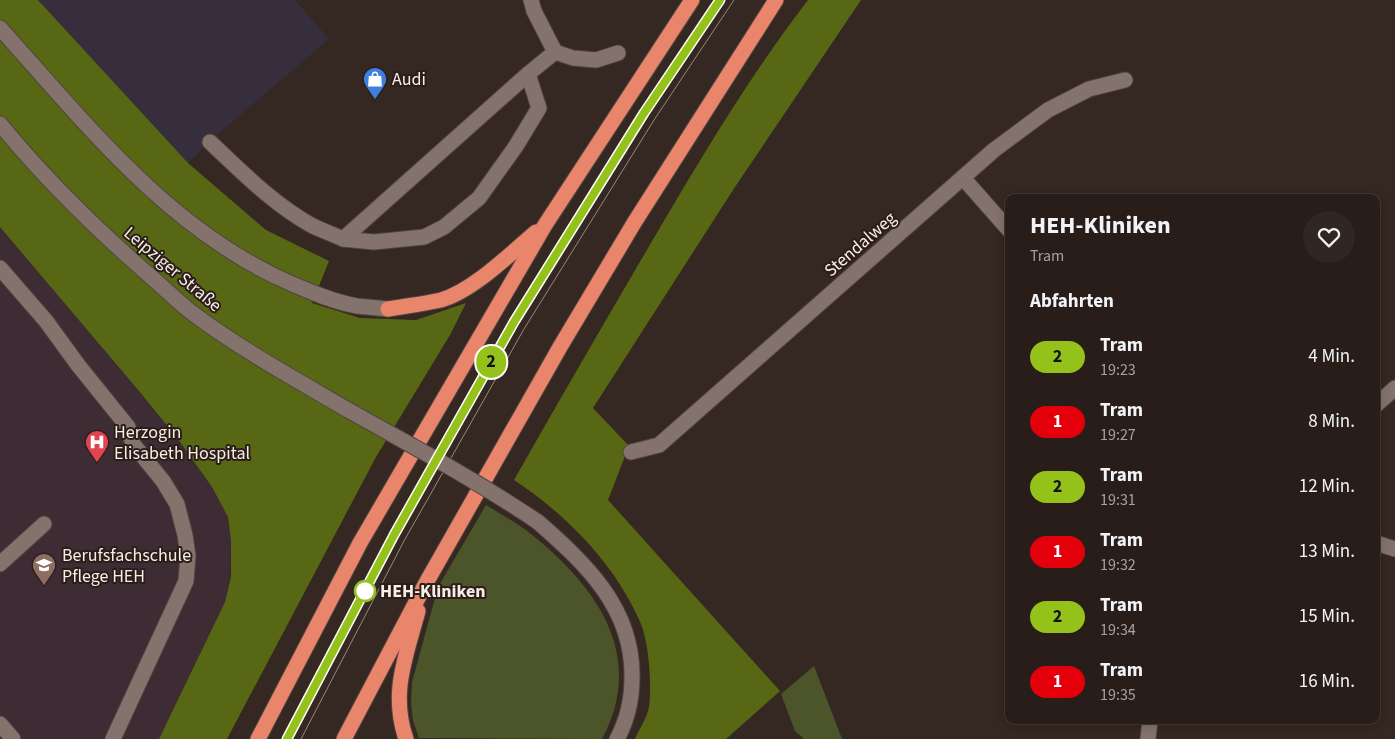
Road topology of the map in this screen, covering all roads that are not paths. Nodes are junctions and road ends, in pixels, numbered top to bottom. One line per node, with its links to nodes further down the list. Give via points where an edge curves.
1 (531, 0): 5 (street)
2 (692, 0): 12 (highway)
3 (776, 1): 24 (highway, via 629,231)
4 (0, 28): 16 (street, via 130,170 218,244 271,274 318,295 356,306)
5 (555, 52): 6 (street, via 596,60); 7 (street)
6 (618, 53)
7 (528, 74): 14 (street); 14 (street, via 539,108 479,198 444,227 424,237 374,242)
8 (1124, 80): 11 (street, Stendalweg, via 1089,89 1048,110 994,150)
9 (0, 124): 32 (street, Leipziger Straße, bridge, via 32,163 80,212 191,312 248,351 494,492 538,522 586,566 606,591 629,642 632,688 629,709)
10 (210, 142): 14 (street, via 285,208)
11 (964, 179): 13 (street); 19 (street, Stendalweg, via 659,445)
12 (545, 225): 16 (highway, via 458,292 442,300); 29 (highway, via 360,543)
13 (1005, 225)
14 (343, 239)
15 (0, 268): 28 (street, via 46,321 128,427 133,444 177,504 186,535 186,581)
16 (388, 309)
17 (1395, 388): 18 (street)
18 (1380, 401)
19 (632, 452)
20 (44, 524): 23 (street)
21 (1380, 544): 22 (street)
22 (1395, 549)
23 (0, 564)
24 (426, 584): 30 (highway); 31 (highway, via 400,680 398,704)
25 (0, 724): 27 (street)
26 (1150, 724): 33 (street)
27 (13, 739)
28 (113, 739)
29 (258, 739)
30 (344, 739)
31 (406, 739)
32 (617, 739)
33 (1148, 739)

